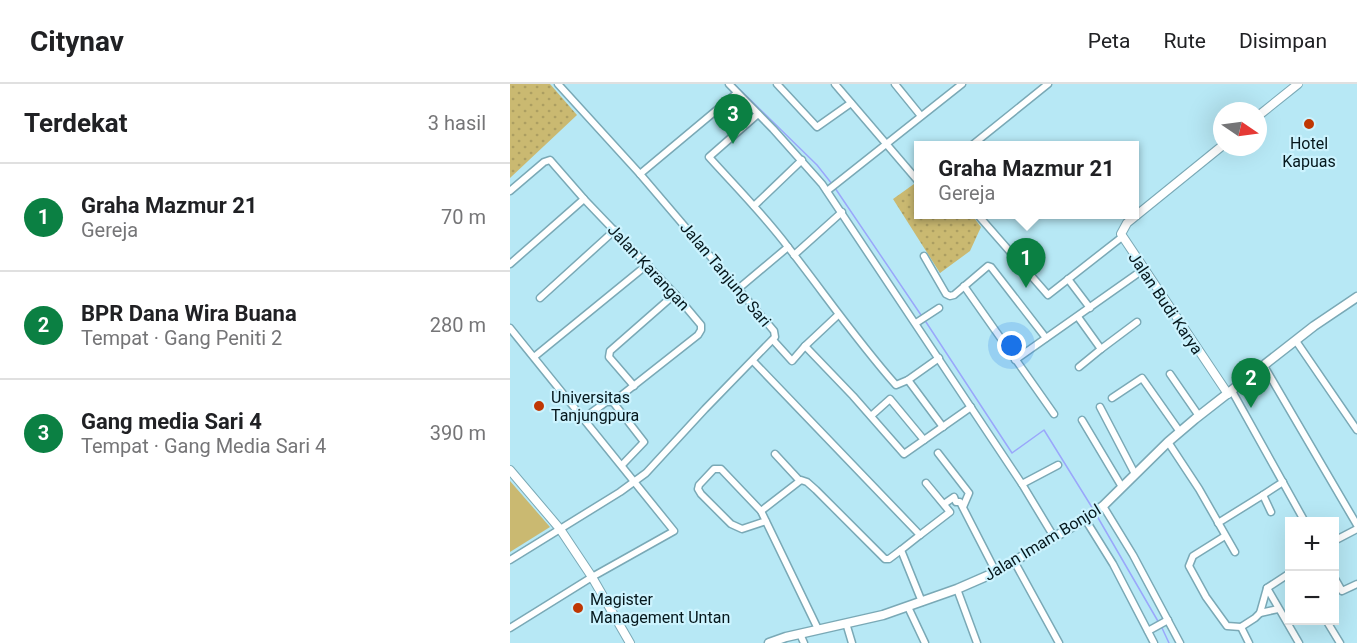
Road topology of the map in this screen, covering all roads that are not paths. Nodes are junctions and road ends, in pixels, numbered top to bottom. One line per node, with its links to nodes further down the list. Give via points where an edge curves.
1 (558, 84): 18 (street, Jalan Tanjung Sari)
2 (729, 84): 9 (street)
3 (777, 84): 10 (street, via 817,127)
4 (835, 84): 10 (street)
5 (895, 84): 13 (street)
6 (962, 84): 13 (street)
7 (1048, 84): 14 (street)
8 (1298, 84): 11 (street)
9 (737, 93): 12 (street); 18 (street)
10 (850, 103): 15 (street)
11 (1267, 109)
12 (758, 114): 17 (street); 23 (street, via 709,157)
13 (921, 116): 15 (street)
14 (977, 141)
15 (886, 143): 19 (street); 20 (street)
16 (1213, 153): 25 (street, Jalan Budi Karya)
17 (802, 160): 20 (street); 23 (street)
18 (640, 174): 38 (street, Jalan Tanjung Sari)
19 (914, 176)
20 (828, 190): 24 (street)
21 (510, 191): 22 (street, Jalan Karangan, via 549,160)
22 (584, 199): 28 (street, Jalan Karangan); 33 (street)
23 (754, 206): 30 (street)
24 (842, 212): 31 (street); 47 (street)
25 (1139, 213)
26 (981, 219): 36 (street, via 1048,295)
27 (1132, 219): 29 (street, Jalan Budi Karya, via 1121,230)
28 (615, 230): 34 (street, Jalan Karangan); 41 (street)
29 (1122, 237): 35 (street, Jalan Budi Karya); 36 (street)
30 (788, 246): 31 (street); 38 (street)
31 (794, 255): 44 (street)
32 (924, 256): 37 (street, via 947,295 953,296)
33 (510, 264)
34 (648, 264): 39 (street, Jalan Karangan); 54 (street)
35 (1144, 269): 43 (street); 63 (street, Jalan Budi Karya)
36 (1068, 279): 43 (street)
37 (964, 286): 49 (street, via 991,267); 56 (street)
38 (738, 288): 50 (street, Jalan Tanjung Sari, via 774,332)
39 (675, 294): 62 (street, via 610,351 609,357); 62 (street, Jalan Karangan, via 700,323 701,330)
40 (1357, 297): 51 (main road, Jalan Imam Bonjol)
41 (540, 298)
42 (939, 308): 47 (street)
43 (1090, 308): 45 (street)
44 (838, 315): 52 (street); 61 (street, via 896,385)
45 (1078, 317): 49 (street); 53 (street)
46 (1137, 322): 53 (street)
47 (917, 323): 55 (street)
48 (510, 328): 54 (street)
49 (1046, 338): 56 (street)
50 (773, 340): 52 (street, via 792,361); 57 (street, Jalan Tanjung Sari)
51 (1296, 340): 58 (main road, Jalan Imam Bonjol); 74 (street)
52 (805, 346): 69 (street)
53 (1101, 349): 59 (street)
54 (534, 357): 71 (street)
55 (939, 358): 61 (street); 66 (street)
56 (1015, 360): 68 (street)
57 (753, 362): 85 (street, Jalan Tanjung Sari); 102 (street)
58 (1264, 366): 63 (main road, Jalan Imam Bonjol); 100 (street)
59 (1079, 367)
60 (1170, 374): 70 (street)
61 (908, 380): 73 (street)
62 (634, 386): 65 (street, Jalan Karangan)
63 (1230, 392): 70 (main road, Jalan Imam Bonjol); 86 (street)
64 (1112, 398): 75 (street, via 1142,378)
65 (613, 402): 71 (street, Jalan Karangan, via 599,405); 80 (street, via 644,442)
66 (971, 407): 73 (street); 88 (street)
67 (1100, 407): 83 (street)
68 (1054, 414)
69 (871, 416): 76 (street, via 904,454); 76 (street, via 890,399)
70 (1199, 416): 75 (main road, Jalan Imam Bonjol)
71 (584, 418): 80 (street)
72 (1082, 420): 89 (street)
73 (943, 427): 76 (street)
74 (1357, 430)
75 (1180, 432): 77 (main road, Jalan Imam Bonjol)
76 (924, 441)
77 (1168, 442): 83 (main road, Jalan Imam Bonjol); 99 (street)
78 (938, 453): 92 (street, via 969,493)
79 (775, 454): 84 (street)
80 (622, 465): 85 (street)
81 (1058, 465): 88 (street)
82 (510, 470): 101 (street)
83 (1135, 474): 89 (main road, Jalan Imam Bonjol)
84 (799, 480): 94 (street); 106 (street, via 816,490 885,559)
85 (635, 482): 101 (street, Jalan Tanjung Sari); 112 (street, via 674,531)
86 (1283, 482): 90 (street); 96 (street)
87 (926, 483): 91 (street)
88 (1022, 484): 104 (street)
89 (1122, 487): 93 (main road, Jalan Imam Bonjol)
90 (1263, 495): 95 (street); 99 (street)
91 (944, 504): 92 (street, via 954,497); 102 (street, via 950,512)
92 (961, 504): 110 (street)
93 (1102, 507): 97 (main road, Jalan Imam Bonjol); 122 (street, via 1133,555)
94 (761, 511): 98 (street); 98 (street, via 721,469 714,469 698,487 731,524 742,529)
95 (1271, 512)
96 (1302, 517)
97 (1087, 518): 104 (main road, Jalan Imam Bonjol); 129 (street)
98 (766, 521): 128 (street)
99 (1218, 523): 103 (street)
100 (1357, 527): 105 (street)
101 (560, 529): 108 (street, Jalan Tanjung Sari); 112 (street)
102 (920, 535): 106 (street)
103 (1225, 536): 107 (street); 126 (street, via 1193,556 1189,566 1223,622 1232,628)
104 (1054, 537): 109 (main road, Jalan Imam Bonjol)
105 (1339, 538)
106 (901, 550): 117 (street)
107 (1235, 552)
108 (510, 560)
109 (1014, 561): 110 (main road, Jalan Imam Bonjol); 138 (street)
110 (996, 572): 116 (main road, Jalan Imam Bonjol)
111 (1285, 576): 115 (street)
112 (592, 577): 127 (street); 132 (street)
113 (1357, 584): 114 (street, via 1342,591)
114 (1339, 585)
115 (1268, 588): 119 (street); 120 (street)
116 (957, 589): 117 (main road, Jalan Imam Bonjol); 137 (street)
117 (922, 602): 118 (main road, Jalan Imam Bonjol)
118 (908, 607): 123 (main road, Jalan Imam Bonjol); 136 (street)
119 (1278, 609): 120 (street); 121 (street)
120 (1260, 613): 126 (street)
121 (1285, 617)
122 (1165, 621): 129 (street); 140 (street)
123 (846, 623): 128 (main road, Jalan Imam Bonjol); 135 (street)
124 (1290, 625): 142 (street)
125 (1329, 625): 143 (street)
126 (1241, 627): 141 (street)
127 (510, 628)
128 (818, 629): 130 (main road, Jalan Imam Bonjol)
129 (1149, 630): 139 (street)
130 (800, 634): 131 (main road, Jalan Imam Bonjol); 134 (street)
131 (788, 640): 133 (main road, Jalan Imam Bonjol)
132 (630, 643)
133 (769, 643)
134 (804, 643)
135 (852, 643)
136 (925, 643)
137 (977, 643)
138 (1059, 643)
139 (1154, 643)
140 (1180, 643)
141 (1249, 643)
142 (1299, 643)
143 (1340, 643)

